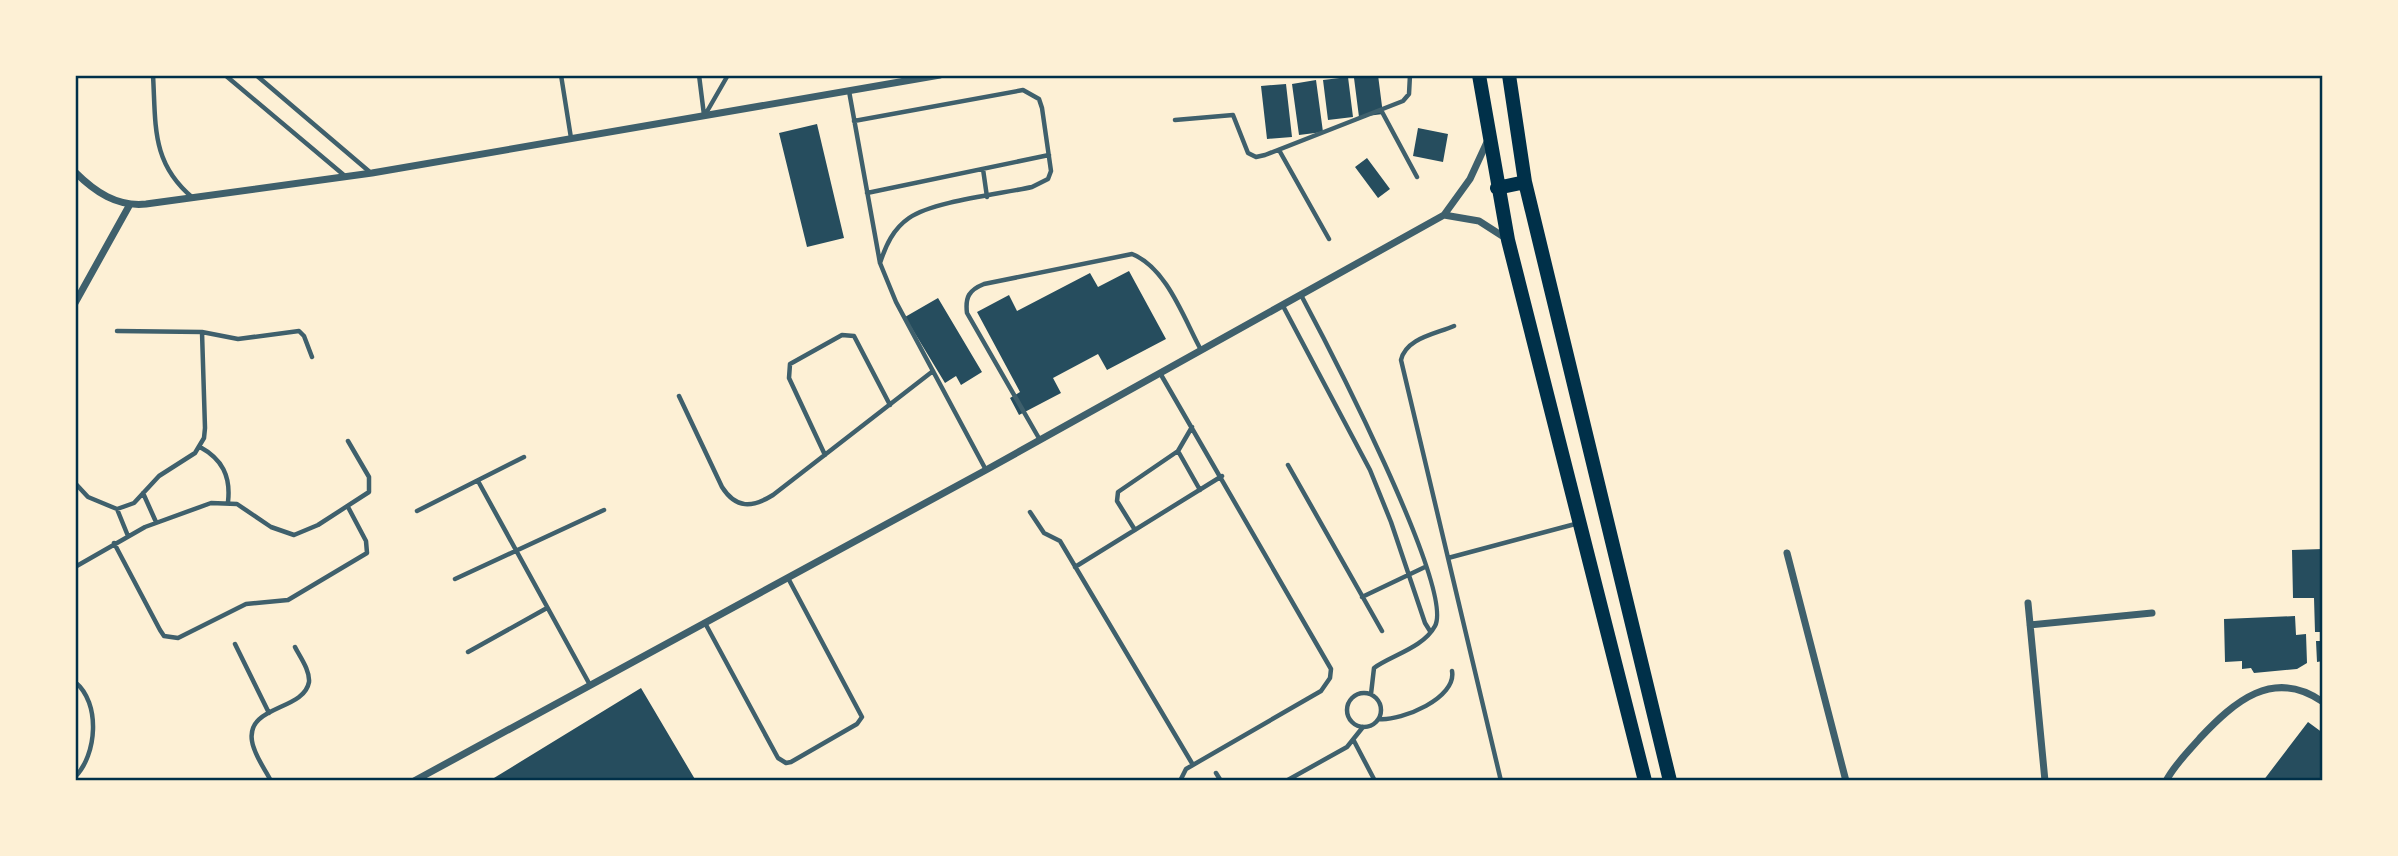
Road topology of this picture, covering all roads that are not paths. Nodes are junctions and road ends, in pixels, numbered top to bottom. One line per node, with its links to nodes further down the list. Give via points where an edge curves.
1 (225, 75): 23 (lane)
2 (256, 75): 22 (lane)
3 (561, 75): 16 (lane)
4 (699, 75): 13 (lane)
5 (728, 75): 13 (lane)
6 (940, 75): 11 (street)
7 (1410, 75): 12 (lane, via 1409,94)
8 (1479, 75): 17 (main road)
9 (1509, 75): 25 (main road)
10 (154, 76): 29 (lane, via 158,148 165,168)
11 (849, 91): 13 (street); 15 (lane)
12 (1381, 110): 18 (lane); 24 (lane)
13 (705, 116): 16 (street)
14 (1175, 120): 18 (lane, via 1229,114 1236,118 1248,153 1256,157)
15 (854, 121): 19 (lane, via 1023,90 1039,99); 27 (lane)
16 (571, 139): 22 (street)
17 (1488, 139): 26 (main road); 31 (street, via 1470,179)
18 (1279, 150): 32 (lane)
19 (1049, 155): 20 (lane); 28 (lane, via 1051,171 1041,185)
20 (983, 169): 27 (lane); 28 (lane)
21 (75, 172): 30 (street, via 107,197)
22 (372, 173): 23 (street)
23 (345, 177): 29 (street)
24 (1417, 177)
25 (1525, 182): 26 (main road); 67 (main road)
26 (1497, 188): 33 (main road)
27 (867, 193): 34 (lane)
28 (988, 197): 34 (lane, via 926,209 909,217 896,230)
29 (193, 199): 30 (street)
30 (129, 206): 36 (street)
31 (1444, 215): 33 (street, via 1479,221); 35 (street)
32 (1329, 239)
33 (1508, 240): 69 (main road)
34 (880, 264): 43 (lane)
35 (1301, 295): 37 (street); 77 (lane, via 1362,411)
36 (75, 303)
37 (1283, 306): 41 (street); 79 (lane, via 1370,470)
38 (1454, 326): 75 (lane, via 1412,343 1401,360)
39 (117, 331): 40 (lane)
40 (202, 332): 42 (lane, via 238,339 299,331); 50 (lane, via 205,428)
41 (1201, 350): 44 (street); 48 (lane, via 1157,271 1132,254 972,289 965,300 967,313)
42 (312, 357)
43 (933, 371): 46 (lane); 55 (lane)
44 (1160, 373): 47 (lane); 48 (street)
45 (679, 396): 52 (lane, via 730,500 745,506 760,503)
46 (890, 405): 52 (lane); 52 (lane, via 854,336 842,335 790,364 789,378)
47 (1192, 426): 51 (lane); 56 (lane)
48 (1040, 440): 55 (street)
49 (348, 441): 62 (lane, via 371,484 369,492)
50 (200, 447): 60 (lane); 61 (lane, via 212,453 228,475)
51 (1178, 451): 59 (lane); 70 (lane, via 1118,492 1117,501)
52 (825, 455)
53 (524, 457): 57 (lane)
54 (1288, 466): 82 (lane)
55 (986, 470): 80 (street)
56 (1222, 476): 59 (lane); 102 (lane, via 1331,669 1321,691)
57 (478, 481): 65 (lane); 73 (lane)
58 (75, 483): 63 (lane, via 88,497)
59 (1200, 490): 70 (lane)
60 (143, 493): 63 (lane, via 134,503); 68 (lane)
61 (228, 502): 62 (lane, via 282,533 294,535); 68 (lane, via 211,503)
62 (348, 506): 72 (lane, via 369,547 362,556 288,600 233,608 178,638 171,639 160,630)
63 (117, 509): 71 (lane)
64 (604, 510): 73 (lane)
65 (417, 511)
66 (1030, 512): 78 (lane, via 1044,533 1058,538)
67 (1606, 517): 69 (main road); 113 (main road)
68 (156, 522): 71 (lane)
69 (1580, 523): 75 (lane); 112 (main road)
70 (1135, 530): 78 (lane)
71 (128, 536): 72 (lane)
72 (114, 543): 76 (lane)
73 (516, 550): 81 (lane); 84 (lane)
74 (1787, 553): 114 (street)
75 (1448, 558): 111 (lane)
76 (75, 567)
77 (1425, 567): 79 (lane); 88 (lane, via 1436,611)
78 (1075, 568): 102 (lane)
79 (1409, 574): 82 (lane); 88 (lane)
80 (788, 578): 86 (street); 86 (lane, via 863,717 791,762 778,758)
81 (455, 579)
82 (1362, 597): 89 (lane)
83 (2028, 603): 87 (street)
84 (547, 608): 92 (lane); 95 (lane)
85 (2151, 613): 87 (street)
86 (705, 622): 95 (street)
87 (2030, 625): 115 (street)
88 (1430, 631): 96 (lane, via 1374,668)
89 (1382, 632)
90 (235, 644): 98 (lane)
91 (295, 647): 98 (lane, via 307,670 305,691)
92 (468, 652)
93 (1452, 671): 99 (lane, via 1446,693 1402,717)
94 (75, 682): 104 (lane, via 91,707 91,753)
95 (590, 685): 106 (street)
96 (1371, 694): 99 (lane, via 1381,705); 100 (lane, via 1356,695 1348,706 1351,720)
97 (2323, 702): 116 (street, via 2295,690 2271,688 2248,695 2228,709)
98 (268, 713): 105 (lane, via 259,719 251,739)
99 (1379, 719): 100 (lane)
100 (1363, 727): 101 (lane)
101 (1354, 741): 109 (lane); 110 (lane)
102 (1193, 765): 107 (lane)
103 (1216, 773): 108 (lane)
104 (75, 777)
105 (271, 781)
106 (414, 781)
107 (1180, 781)
108 (1221, 781)
109 (1286, 781)
110 (1375, 781)
111 (1502, 781)
112 (1646, 781)
113 (1670, 781)
114 (1846, 781)
115 (2045, 781)
116 (2166, 781)

